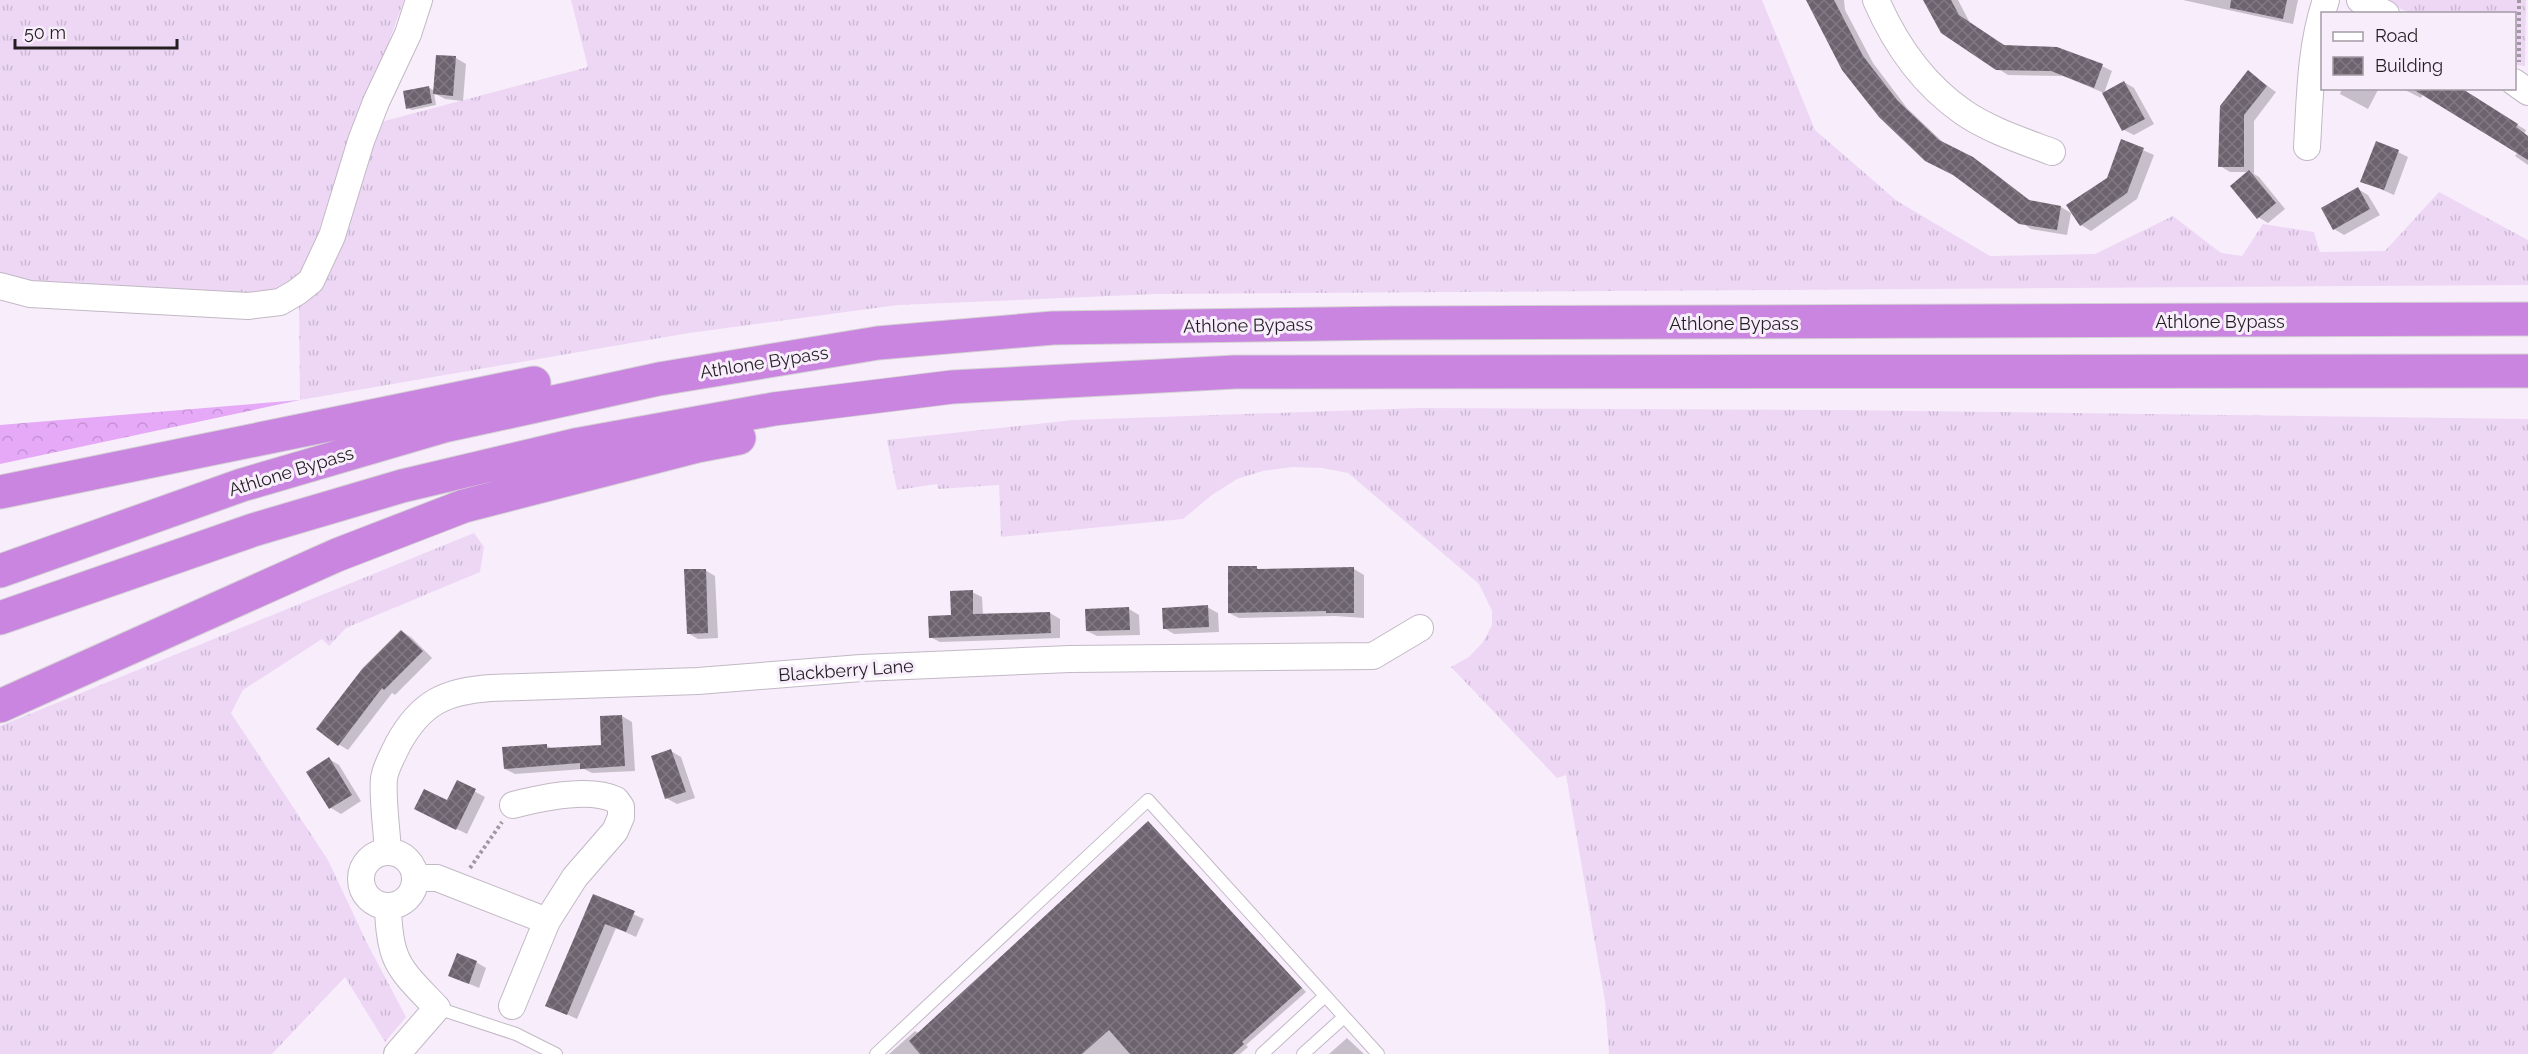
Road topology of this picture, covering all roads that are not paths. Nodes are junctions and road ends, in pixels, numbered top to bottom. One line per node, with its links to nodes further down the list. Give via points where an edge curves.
1 (419, 0): 8 (street, via 361,141 332,236 311,281 287,299 248,306 225,305 30,294)
2 (1876, 0): 7 (street, via 1898,45 1953,104 1965,114)
3 (2360, 0): 4 (street)
4 (2382, 12)
5 (2321, 18): 6 (street, via 2312,66)
6 (2307, 147)
7 (2052, 152)
8 (0, 286)
9 (2528, 319): 10 (highway, Athlone Bypass, via 1053,328)
10 (878, 343): 13 (highway, via 774,346 595,372); 14 (highway, Athlone Bypass, via 659,379 444,426 242,485)
11 (2528, 371): 12 (highway)
12 (1234, 372): 15 (highway, via 952,387 774,409 575,445 402,486 265,527); 17 (highway, via 876,413 697,446 464,506 337,555)
13 (0, 492)
14 (0, 571)
15 (0, 618)
16 (1420, 628): 19 (street, Blackberry Lane, via 1373,656 963,663 460,692 439,699 415,718 386,768)
17 (0, 706)
18 (513, 805): 22 (street, via 539,798 598,795 616,800 621,807 615,831 575,877)
19 (388, 852): 20 (street, via 404,857); 21 (street, via 366,863 361,879 366,895 379,905)
20 (415, 878): 21 (street, via 404,901); 22 (street, via 437,878)
21 (388, 906): 25 (street, via 392,952 403,972)
22 (547, 921): 24 (street)
23 (1325, 996): 26 (lane); 29 (lane, via 1148,800); 30 (lane)
24 (512, 1006)
25 (436, 1008): 27 (street); 28 (lane, via 516,1034)
26 (1344, 1017): 31 (lane); 32 (lane)
27 (398, 1054)
28 (556, 1054)
29 (876, 1054)
30 (1262, 1054)
31 (1303, 1054)
32 (1378, 1054)

